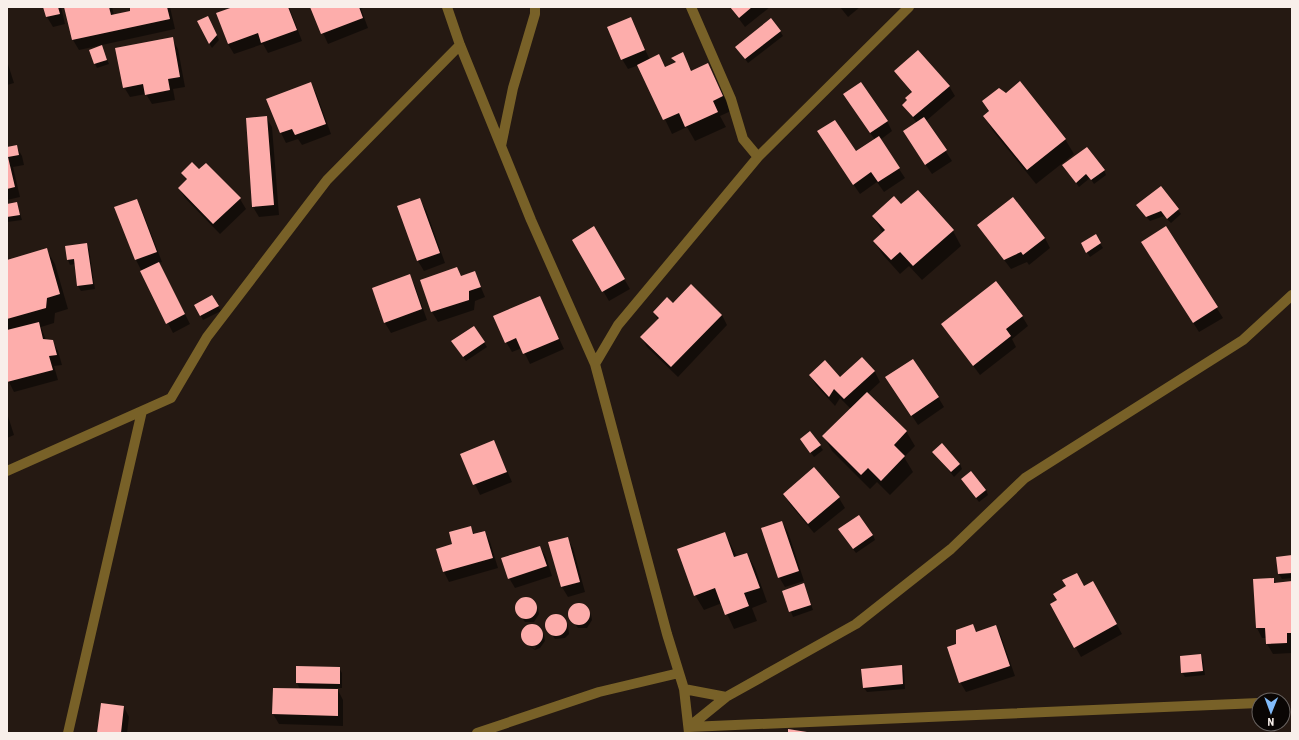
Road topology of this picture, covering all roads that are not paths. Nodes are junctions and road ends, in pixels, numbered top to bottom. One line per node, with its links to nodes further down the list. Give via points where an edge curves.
1 (447, 7): 5 (street)
2 (535, 7): 6 (street, via 513,88)
3 (691, 7): 7 (street, via 731,99 743,139)
4 (909, 7): 7 (street)
5 (460, 45): 6 (street); 10 (street, via 327,180 207,337 171,398)
6 (501, 146): 9 (street)
7 (758, 157): 9 (street, via 618,325)
8 (1292, 295): 14 (street, via 1243,340 1026,478 951,549 856,624)
9 (595, 364): 12 (street)
10 (142, 411): 11 (street); 17 (street)
11 (7, 471)
12 (679, 673): 13 (street); 18 (street, via 599,692)
13 (684, 689): 14 (street); 16 (street)
14 (726, 697): 16 (street)
15 (1251, 703): 16 (street)
16 (689, 730)
17 (68, 733)
18 (477, 733)

